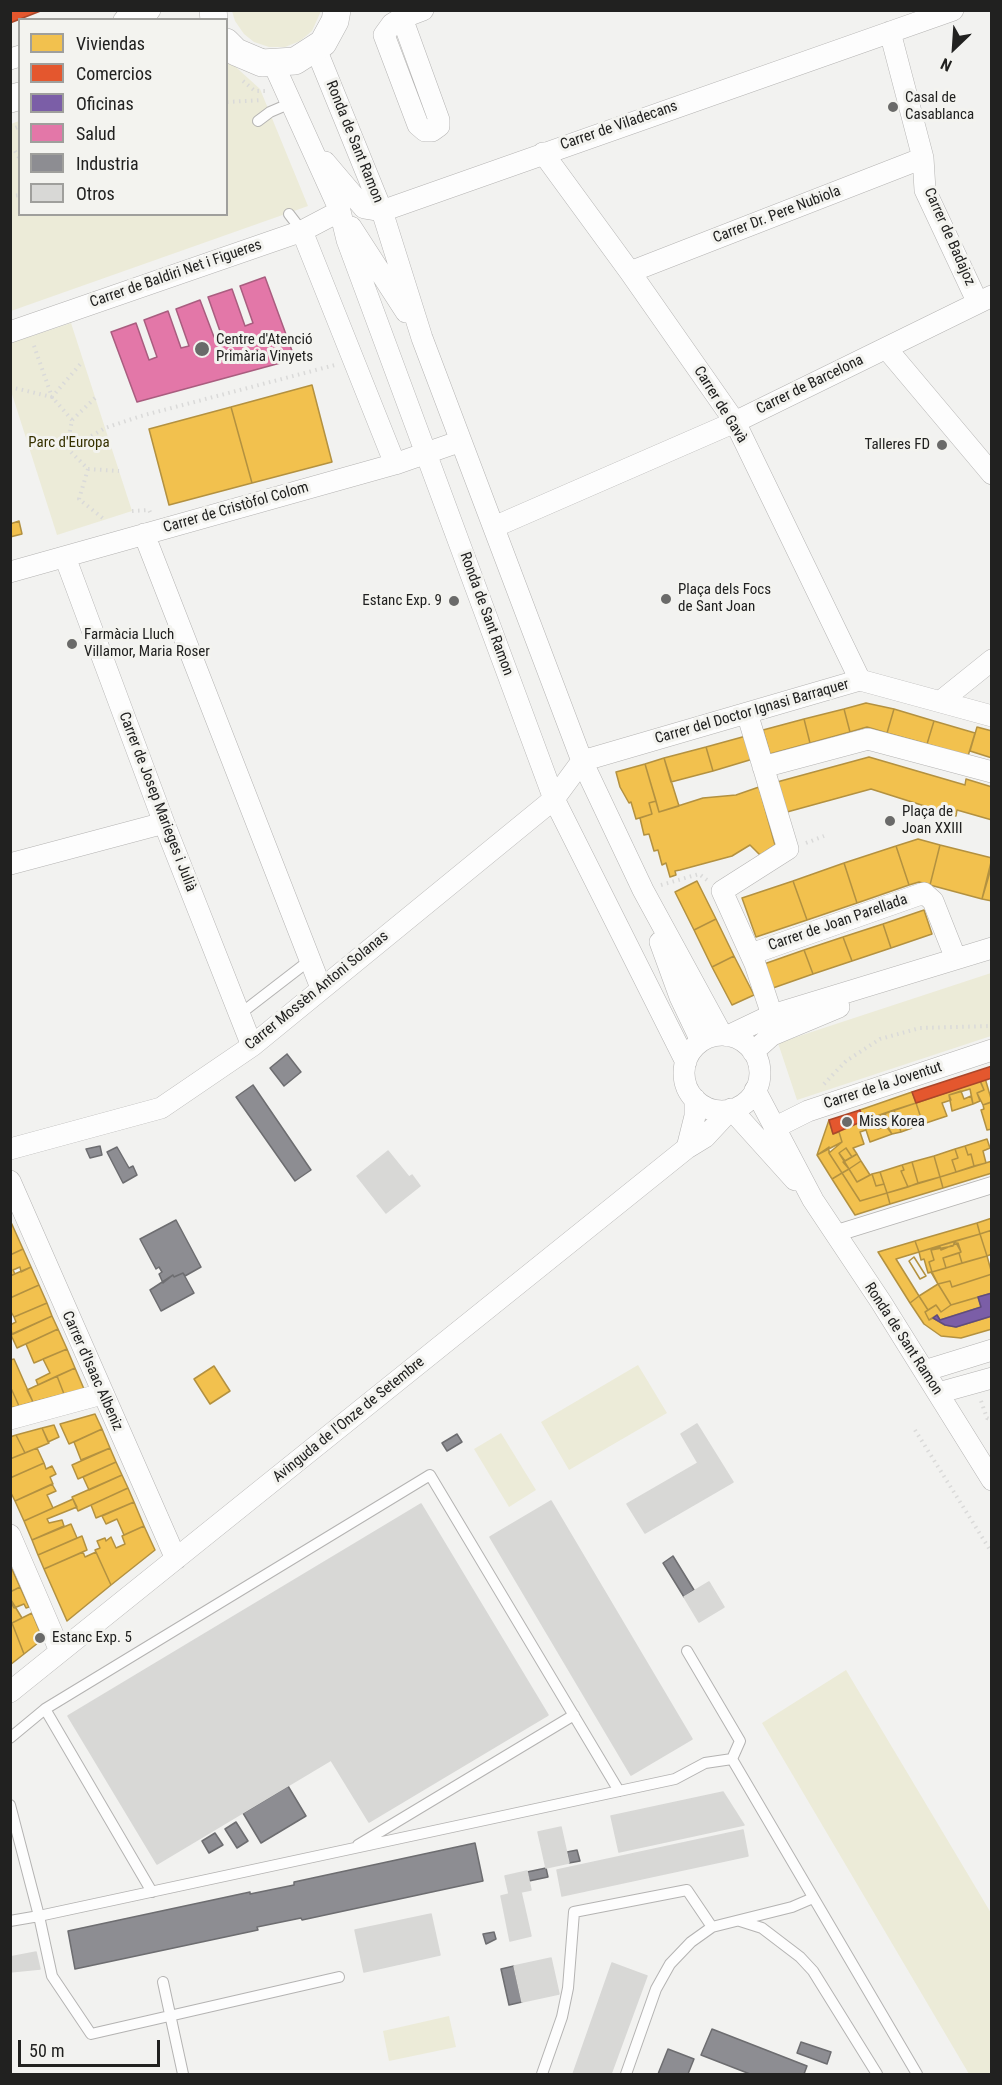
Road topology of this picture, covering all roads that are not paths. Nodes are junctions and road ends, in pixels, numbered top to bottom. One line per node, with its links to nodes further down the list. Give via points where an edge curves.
1 (150, 10): 5 (street)
2 (337, 10): 9 (street, via 335,21)
3 (423, 10): 6 (street)
4 (953, 10): 7 (street, Carrer de Viladecans)
5 (129, 18)
6 (402, 18)
7 (890, 32): 14 (street, Carrer de Viladecans); 15 (street, Carrer de Badajoz)
8 (228, 44): 10 (street, via 236,52)
9 (316, 49): 10 (street, via 295,61); 17 (street, Ronda de Sant Ramon)
10 (274, 65): 11 (street, Ronda de Sant Ramon)
11 (291, 103): 12 (lane); 13 (street, Ronda de Sant Ramon)
12 (258, 121)
13 (310, 144): 16 (street, Ronda de Sant Ramon); 17 (street, via 364,208)
14 (543, 153): 17 (street, Carrer de Viladecans); 19 (street, Carrer de Gavà)
15 (923, 158): 19 (street, Carrer Dr. Pere Nubiola); 20 (street, Carrer de Badajoz, via 925,190)
16 (340, 211): 18 (street, Carrer de Baldiri Net i Figueres); 22 (street, Ronda de Sant Ramon); 26 (street, Ronda de Sant Ramon, via 347,240)
17 (382, 211): 22 (street, Ronda de Sant Ramon)
18 (295, 222): 21 (street, Carrer de Baldiri Net i Figueres); 27 (street)
19 (630, 272): 24 (street, Carrer de Gavà)
20 (984, 298): 23 (street, Carrer de Barcelona)
21 (20, 334)
22 (422, 338): 25 (street, Ronda de Sant Ramon)
23 (886, 348): 24 (street, Carrer de Barcelona); 28 (street)
24 (735, 422): 29 (street, Carrer de Barcelona); 34 (street, Carrer de Gavà)
25 (461, 441): 26 (street, Carrer de Cristòfol Colom); 29 (street, Ronda de Sant Ramon)
26 (427, 453): 27 (street, Carrer de Cristòfol Colom); 41 (street, Ronda de Sant Ramon)
27 (395, 464): 30 (street, Carrer de Cristòfol Colom)
28 (992, 474)
29 (494, 527): 38 (street, Ronda de Sant Ramon)
30 (144, 534): 31 (street, Carrer de Cristòfol Colom); 49 (street)
31 (65, 557): 32 (street, Carrer de Cristòfol Colom); 42 (street, Carrer de Josep Marieges i Julià)
32 (10, 572)
33 (992, 660): 35 (street)
34 (860, 680): 35 (street, Carrer del Doctor Ignasi Barraquer); 36 (street, Carrer del Doctor Ignasi Barraquer)
35 (941, 701): 37 (street, Carrer del Doctor Ignasi Barraquer)
36 (747, 713): 38 (street, Carrer del Doctor Ignasi Barraquer); 39 (street)
37 (992, 716)
38 (582, 761): 41 (street, Carrer Mossèn Antoni Solanas); 44 (street, Ronda de Sant Ramon)
39 (763, 767): 40 (street, via 868,739); 47 (street, via 788,849 722,891)
40 (992, 772)
41 (554, 799): 51 (street, Carrer Mossèn Antoni Solanas); 52 (street, Ronda de Sant Ramon)
42 (164, 823): 43 (street); 53 (street, Carrer de Josep Marieges i Julià)
43 (10, 864)
44 (643, 890): 46 (street, Ronda de Sant Ramon); 55 (street, Ronda de Sant Ramon)
45 (992, 948): 48 (street)
46 (663, 949): 52 (street, Ronda de Sant Ramon); 56 (street, Ronda de Sant Ramon)
47 (751, 954): 48 (street, Carrer de Joan Parellada, via 924,893 933,902); 54 (street)
48 (956, 959): 50 (street)
49 (310, 960): 51 (street); 53 (lane)
50 (916, 973): 54 (street); 59 (street, via 772,1035)
51 (321, 988): 57 (street, Carrer Mossèn Antoni Solanas)
52 (658, 1007): 60 (street, Ronda de Sant Ramon)
53 (240, 1014): 57 (street, Carrer de Josep Marieges i Julià)
54 (772, 1015): 55 (street)
55 (725, 1035): 56 (street); 59 (street, Ronda de Sant Ramon, via 744,1042)
56 (701, 1041): 60 (street)
57 (252, 1046): 66 (street, Carrer Mossèn Antoni Solanas, via 161,1108)
58 (992, 1050): 64 (street, Carrer de la Joventut, via 808,1111)
59 (753, 1052): 61 (street, via 759,1070)
60 (686, 1062): 62 (street, Ronda de Sant Ramon, via 684,1080)
61 (755, 1090): 63 (street, via 747,1101); 64 (street, Ronda de Sant Ramon)
62 (695, 1099): 63 (street, via 715,1110); 65 (street)
63 (731, 1109): 65 (street, Avinguda de l'Onze de Setembre, via 714,1129); 69 (street, Ronda de Sant Ramon)
64 (776, 1127): 69 (street, Ronda de Sant Ramon)
65 (687, 1148): 79 (street, Avinguda de l'Onze de Setembre)
66 (10, 1149)
67 (10, 1181): 75 (street, Carrer d'Isaac Albeniz)
68 (992, 1185): 70 (street)
69 (813, 1200): 70 (street, Ronda de Sant Ramon)
70 (834, 1234): 72 (street, Ronda de Sant Ramon)
71 (992, 1350): 72 (street)
72 (924, 1371): 74 (street, Ronda de Sant Ramon)
73 (992, 1378): 74 (street)
74 (938, 1393): 77 (street, Ronda de Sant Ramon)
75 (102, 1394): 76 (street); 79 (street, Carrer d'Isaac Albeniz)
76 (10, 1419)
77 (992, 1480)
78 (10, 1535): 81 (street)
79 (176, 1559): 81 (street, Avinguda de l'Onze de Setembre)
80 (687, 1651): 86 (lane, via 740,1741)
81 (60, 1652): 82 (street, Avinguda de l'Onze de Setembre)
82 (10, 1692)
83 (45, 1709): 84 (lane, via 430,1475); 85 (lane); 90 (lane)
84 (573, 1715): 87 (lane); 89 (lane)
85 (10, 1738)
86 (732, 1760): 87 (lane, via 705,1763 675,1779); 91 (lane)
87 (619, 1791): 89 (lane)
88 (10, 1805): 92 (lane)
89 (351, 1849): 90 (lane)
90 (152, 1892): 92 (lane)
91 (813, 1898): 94 (lane); 103 (lane)
92 (39, 1916): 93 (lane); 98 (lane, via 52,1976 92,2034)
93 (10, 1921)
94 (739, 1921): 95 (lane); 102 (lane, via 762,1928 813,1971)
95 (712, 1927): 100 (lane, via 687,1890 574,1912 564,2007); 101 (lane, via 670,1964)
96 (339, 1977): 98 (lane)
97 (163, 1982): 98 (lane)
98 (170, 2016): 99 (lane)
99 (183, 2074)
100 (542, 2074)
101 (626, 2074)
102 (877, 2074)
103 (917, 2074)

